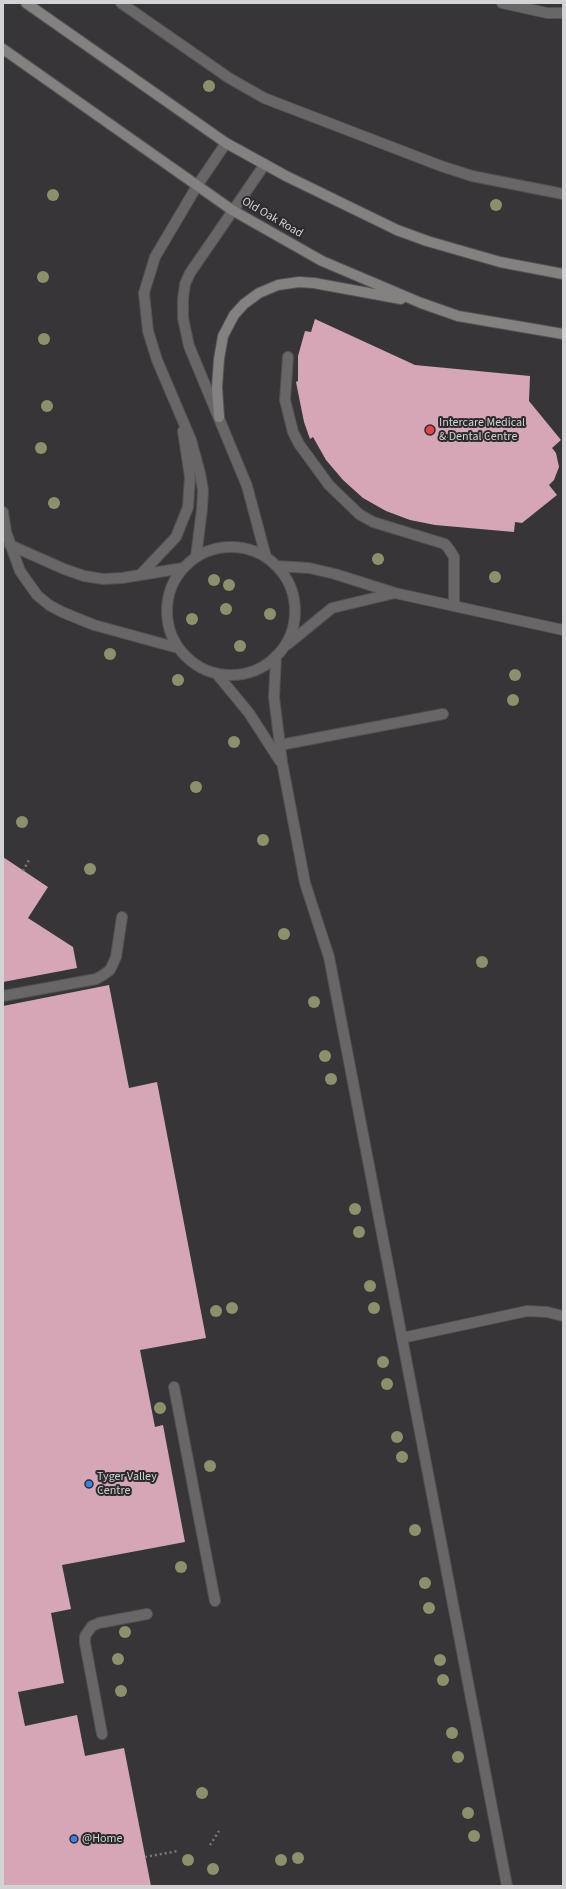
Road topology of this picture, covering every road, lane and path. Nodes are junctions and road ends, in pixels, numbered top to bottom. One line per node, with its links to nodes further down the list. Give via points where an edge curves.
1 (26, 3): 6 (main road)
2 (121, 3): 9 (street, via 229,78 264,98 472,176)
3 (502, 3): 4 (street, via 547,13)
4 (563, 13)
5 (3, 49): 8 (main road, Old Oak Road)
6 (226, 143): 7 (main road); 8 (street)
7 (265, 164): 10 (street); 11 (main road, via 397,230 467,253)
8 (198, 186): 10 (main road, Old Oak Road); 15 (street, via 155,257 144,293 148,331)
9 (563, 194)
10 (232, 210): 12 (main road, Old Oak Road, via 322,261); 16 (street, via 190,273 183,299 183,318 189,346)
11 (563, 274)
12 (421, 303): 13 (main road, Old Oak Road, via 458,316); 16 (main road, via 298,282 278,285 259,293 234,314 224,336 219,359)
13 (563, 334)
14 (288, 357): 25 (street, via 285,400 293,432 299,444 329,485 359,514 373,522 445,544 454,557)
15 (181, 417): 19 (street, via 191,440 203,490); 23 (street, via 190,477 188,507 176,537)
16 (218, 417): 20 (street, via 247,486)
17 (3, 512): 18 (street)
18 (10, 545): 23 (street, via 84,576 103,579); 28 (street, via 28,583 49,605 94,625)
19 (196, 557): 20 (street, via 224,548 238,548); 22 (street)
20 (266, 557): 21 (street)
21 (277, 566): 24 (street, via 310,568); 27 (street, via 287,579 294,601 294,625)
22 (183, 568): 23 (street); 28 (street, via 174,581 167,610 172,638)
23 (141, 574)
24 (395, 593): 25 (street); 27 (street, via 332,608)
25 (454, 606): 26 (street)
26 (563, 630)
27 (284, 646): 29 (street)
28 (178, 648): 30 (street, via 195,664)
29 (276, 656): 30 (street, via 255,670 242,674); 32 (street, via 274,697)
30 (216, 673): 33 (street, via 249,713)
31 (443, 714): 32 (street)
32 (280, 745): 33 (street)
33 (282, 762): 39 (street, via 305,882 329,957)
34 (29, 860): 35 (path)
35 (23, 871)
36 (122, 917): 37 (street, via 116,957 110,970 103,975 96,979)
37 (3, 996)
38 (563, 1316): 39 (street, via 527,1311)
39 (402, 1338): 48 (street)
40 (174, 1387): 41 (street)
41 (215, 1601)
42 (147, 1614): 43 (street, via 99,1623 92,1626 85,1636)
43 (102, 1734)
44 (219, 1831): 45 (path)
45 (210, 1845)
46 (178, 1851): 47 (path)
47 (145, 1857)
48 (507, 1886)

